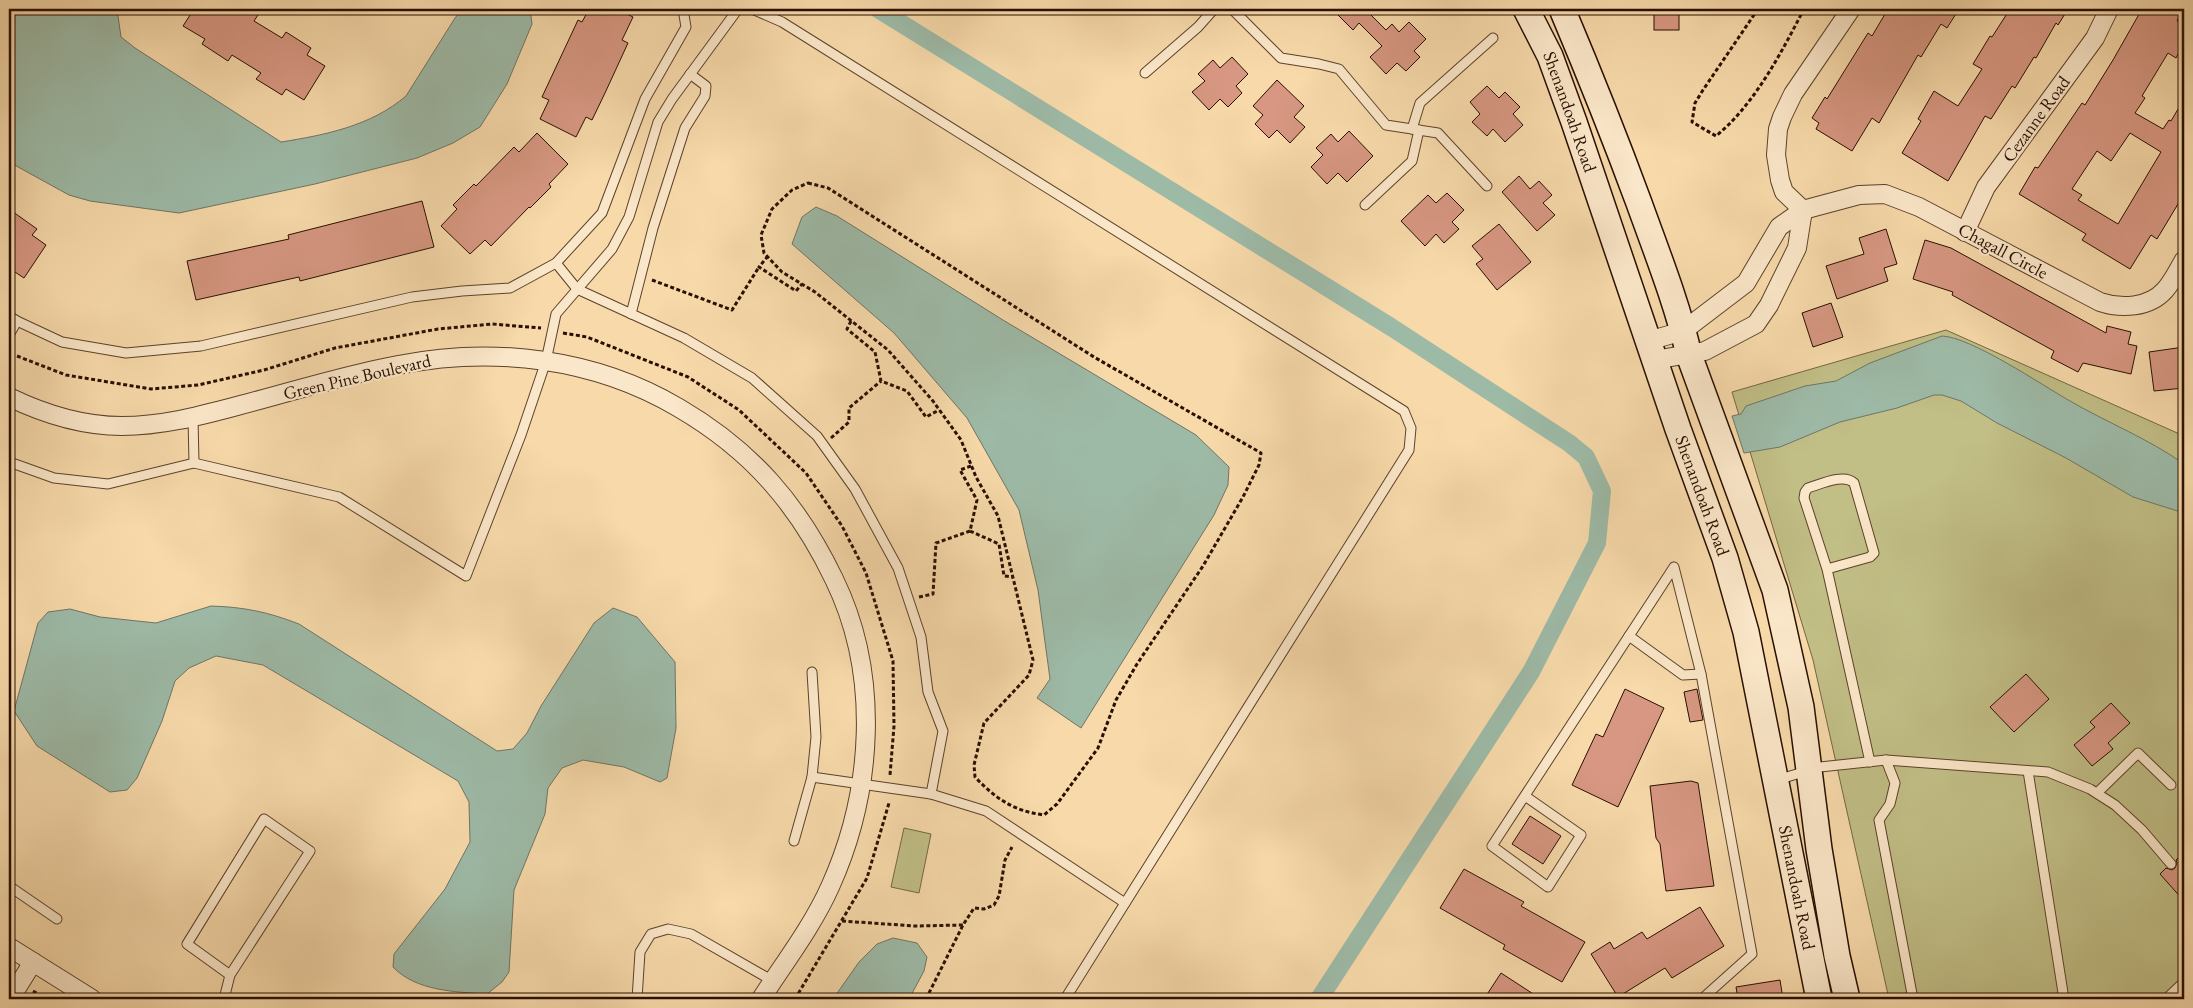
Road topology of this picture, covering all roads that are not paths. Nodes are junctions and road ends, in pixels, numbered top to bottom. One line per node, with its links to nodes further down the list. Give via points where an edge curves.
1 (683, 9): 19 (lane, via 686,27 645,99 602,213)
2 (738, 9): 12 (lane)
3 (752, 9): 49 (lane, via 782,22 816,43 1404,411 1408,419 1411,428 1409,450)
4 (1214, 9): 11 (lane)
5 (1232, 9): 13 (lane, via 1281,58 1339,69 1386,125)
6 (1526, 9): 25 (street, Shenandoah Road, via 1550,56)
7 (1562, 9): 24 (street, Shenandoah Road, via 1598,94 1656,249)
8 (1851, 9): 16 (street, via 1793,94 1778,129 1776,154 1780,180 1784,192)
9 (2109, 9): 17 (street, Cezanne Road, via 2095,38 1986,187)
10 (1493, 38): 13 (lane, via 1420,103)
11 (1145, 73)
12 (690, 74): 20 (lane, via 658,122 631,210 612,249); 21 (lane, via 706,86 705,96 685,128)
13 (1416, 130): 14 (lane, via 1438,133); 15 (lane, via 1412,161)
14 (1487, 186)
15 (1365, 205)
16 (1803, 210): 17 (street, Chagall Circle, via 1822,207 1846,197 1885,194 1919,207); 24 (street, Chagall Circle, via 1779,227 1746,283); 24 (street, Chagall Circle, via 1797,248 1756,324 1705,351)
17 (1965, 232): 18 (street, Chagall Circle, via 2111,306 2134,306 2156,297 2165,290)
18 (2184, 260)
19 (556, 263): 20 (lane); 22 (lane, via 510,288 412,297 201,346 126,353 62,342)
20 (578, 289): 21 (lane); 26 (lane, via 556,314)
21 (631, 314): 44 (lane, via 684,338 752,378 817,436 855,489 898,568 921,637 928,692 943,731)
22 (13, 319): 23 (lane)
23 (9, 335)
24 (1686, 343): 25 (street, Chagall Circle); 25 (street, Chagall Circle); 37 (street, Shenandoah Road, via 1775,590 1801,707)
25 (1651, 351): 40 (street, Shenandoah Road, via 1725,558 1746,632)
26 (546, 361): 28 (street, Green Pine Boulevard, via 485,355 396,365); 30 (lane, via 466,576 339,497); 41 (street, Green Pine Boulevard, via 597,372 666,400 704,423 750,460 796,511 838,586 856,640 864,682 866,725)
27 (9, 397): 28 (street, Green Pine Boulevard, via 35,410 95,424 157,424)
28 (193, 418): 30 (lane)
29 (12, 463): 30 (lane, via 54,478 108,484)
30 (194, 463)
31 (1827, 569): 31 (lane, via 1874,553 1854,483 1850,479 1808,488 1805,492 1804,498); 36 (lane)
32 (1629, 636): 34 (lane, via 1683,675); 34 (lane, via 1674,567); 45 (lane)
33 (812, 672): 39 (lane, via 816,737)
34 (1701, 674): 56 (lane, via 1752,954)
35 (1886, 760): 36 (lane); 38 (lane); 65 (lane, via 1895,784 1890,804 1880,820)
36 (1870, 762): 37 (lane)
37 (1808, 771): 40 (lane); 64 (street, Shenandoah Road, via 1837,956)
38 (2028, 771): 43 (lane, via 2048,772); 66 (lane)
39 (812, 777): 41 (lane); 46 (lane)
40 (1775, 781): 63 (street, Shenandoah Road)
41 (862, 784): 44 (lane); 54 (street, Green Pine Boulevard, via 845,851 829,890)
42 (2171, 785): 43 (lane, via 2138,753)
43 (2096, 793): 47 (lane, via 2115,805 2142,830)
44 (931, 794): 49 (lane, via 986,810)
45 (1524, 796): 45 (lane, via 1492,846 1548,886 1581,835)
46 (794, 841)
47 (2171, 864)
48 (9, 886): 50 (lane)
49 (1126, 903): 62 (lane)
50 (57, 919)
51 (9, 947): 52 (street)
52 (33, 962): 57 (street); 58 (street)
53 (230, 975): 53 (lane, via 187,944 264,819 310,852); 59 (lane)
54 (772, 981): 60 (lane, via 691,934 668,929 651,934 640,952); 61 (street, Green Pine Boulevard)
55 (2184, 982): 67 (lane)
56 (1701, 998)
57 (10, 999)
58 (92, 999)
59 (224, 999)
60 (636, 999)
61 (761, 999)
62 (1065, 999)
63 (1819, 999)
64 (1847, 999)
65 (1913, 999)
66 (2064, 999)
67 (2166, 999)

